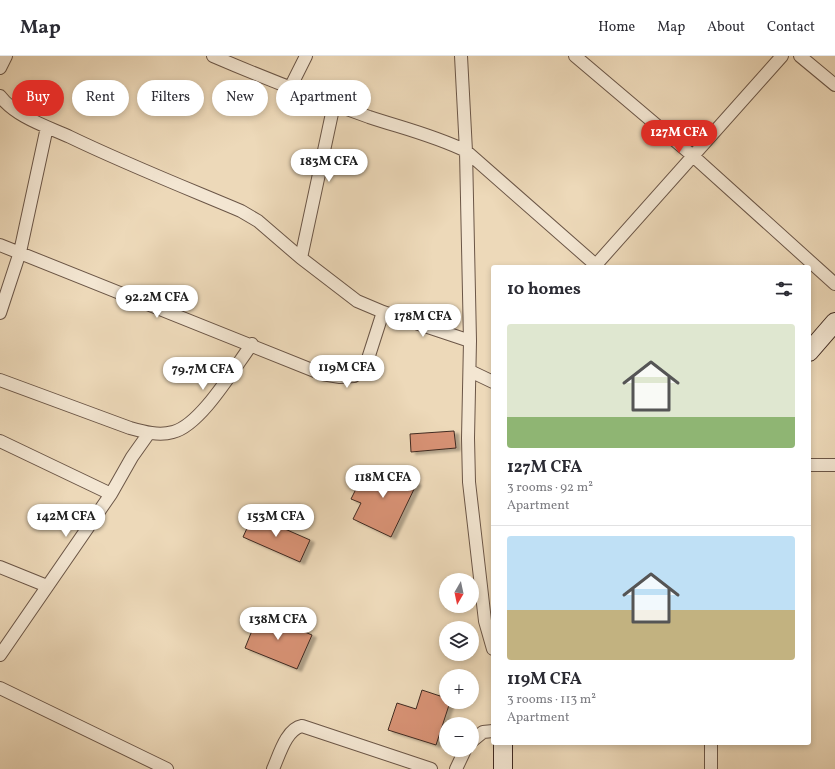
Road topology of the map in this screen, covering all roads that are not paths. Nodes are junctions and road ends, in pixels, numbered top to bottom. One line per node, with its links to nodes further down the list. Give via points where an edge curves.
1 (6, 56): 8 (street)
2 (213, 56): 10 (street)
3 (306, 56): 9 (street)
4 (461, 56): 16 (street)
5 (575, 56): 17 (street)
6 (782, 56): 17 (street)
7 (800, 56): 11 (street)
8 (0, 68)
9 (294, 80)
10 (276, 82)
11 (835, 85)
12 (0, 96): 15 (street, via 5,103)
13 (332, 116): 20 (street)
14 (371, 116): 16 (street, via 440,138)
15 (48, 127): 19 (street); 20 (street, via 241,211 258,221)
16 (466, 151): 21 (street); 27 (street)
17 (693, 156): 22 (street); 23 (street)
18 (0, 245): 19 (street)
19 (20, 252): 25 (street); 28 (street)
20 (302, 258): 24 (street, via 357,301)
21 (595, 265)
22 (597, 265)
23 (835, 284)
24 (383, 312): 27 (street); 28 (street, via 365,368 354,376 340,378 322,374)
25 (0, 313)
26 (835, 322): 29 (street)
27 (470, 341): 30 (street)
28 (252, 344): 33 (street, via 193,422 166,434)
29 (811, 350)
30 (470, 371): 32 (street); 40 (street, via 469,482 485,621)
31 (0, 380): 33 (street)
32 (491, 381)
33 (148, 433): 37 (street)
34 (0, 441): 37 (street)
35 (811, 464): 36 (street)
36 (835, 465)
37 (111, 494): 39 (street)
38 (0, 567): 39 (street)
39 (47, 586): 41 (street)
40 (491, 642)
41 (0, 655)
42 (0, 688): 48 (street)
43 (491, 731): 44 (street)
44 (479, 735)
45 (503, 745): 52 (street)
46 (711, 745): 53 (street)
47 (462, 757): 51 (street)
48 (167, 769)
49 (273, 769): 50 (street, via 294,730 302,726)
50 (431, 769)
51 (456, 769)
52 (503, 769)
53 (711, 769)

